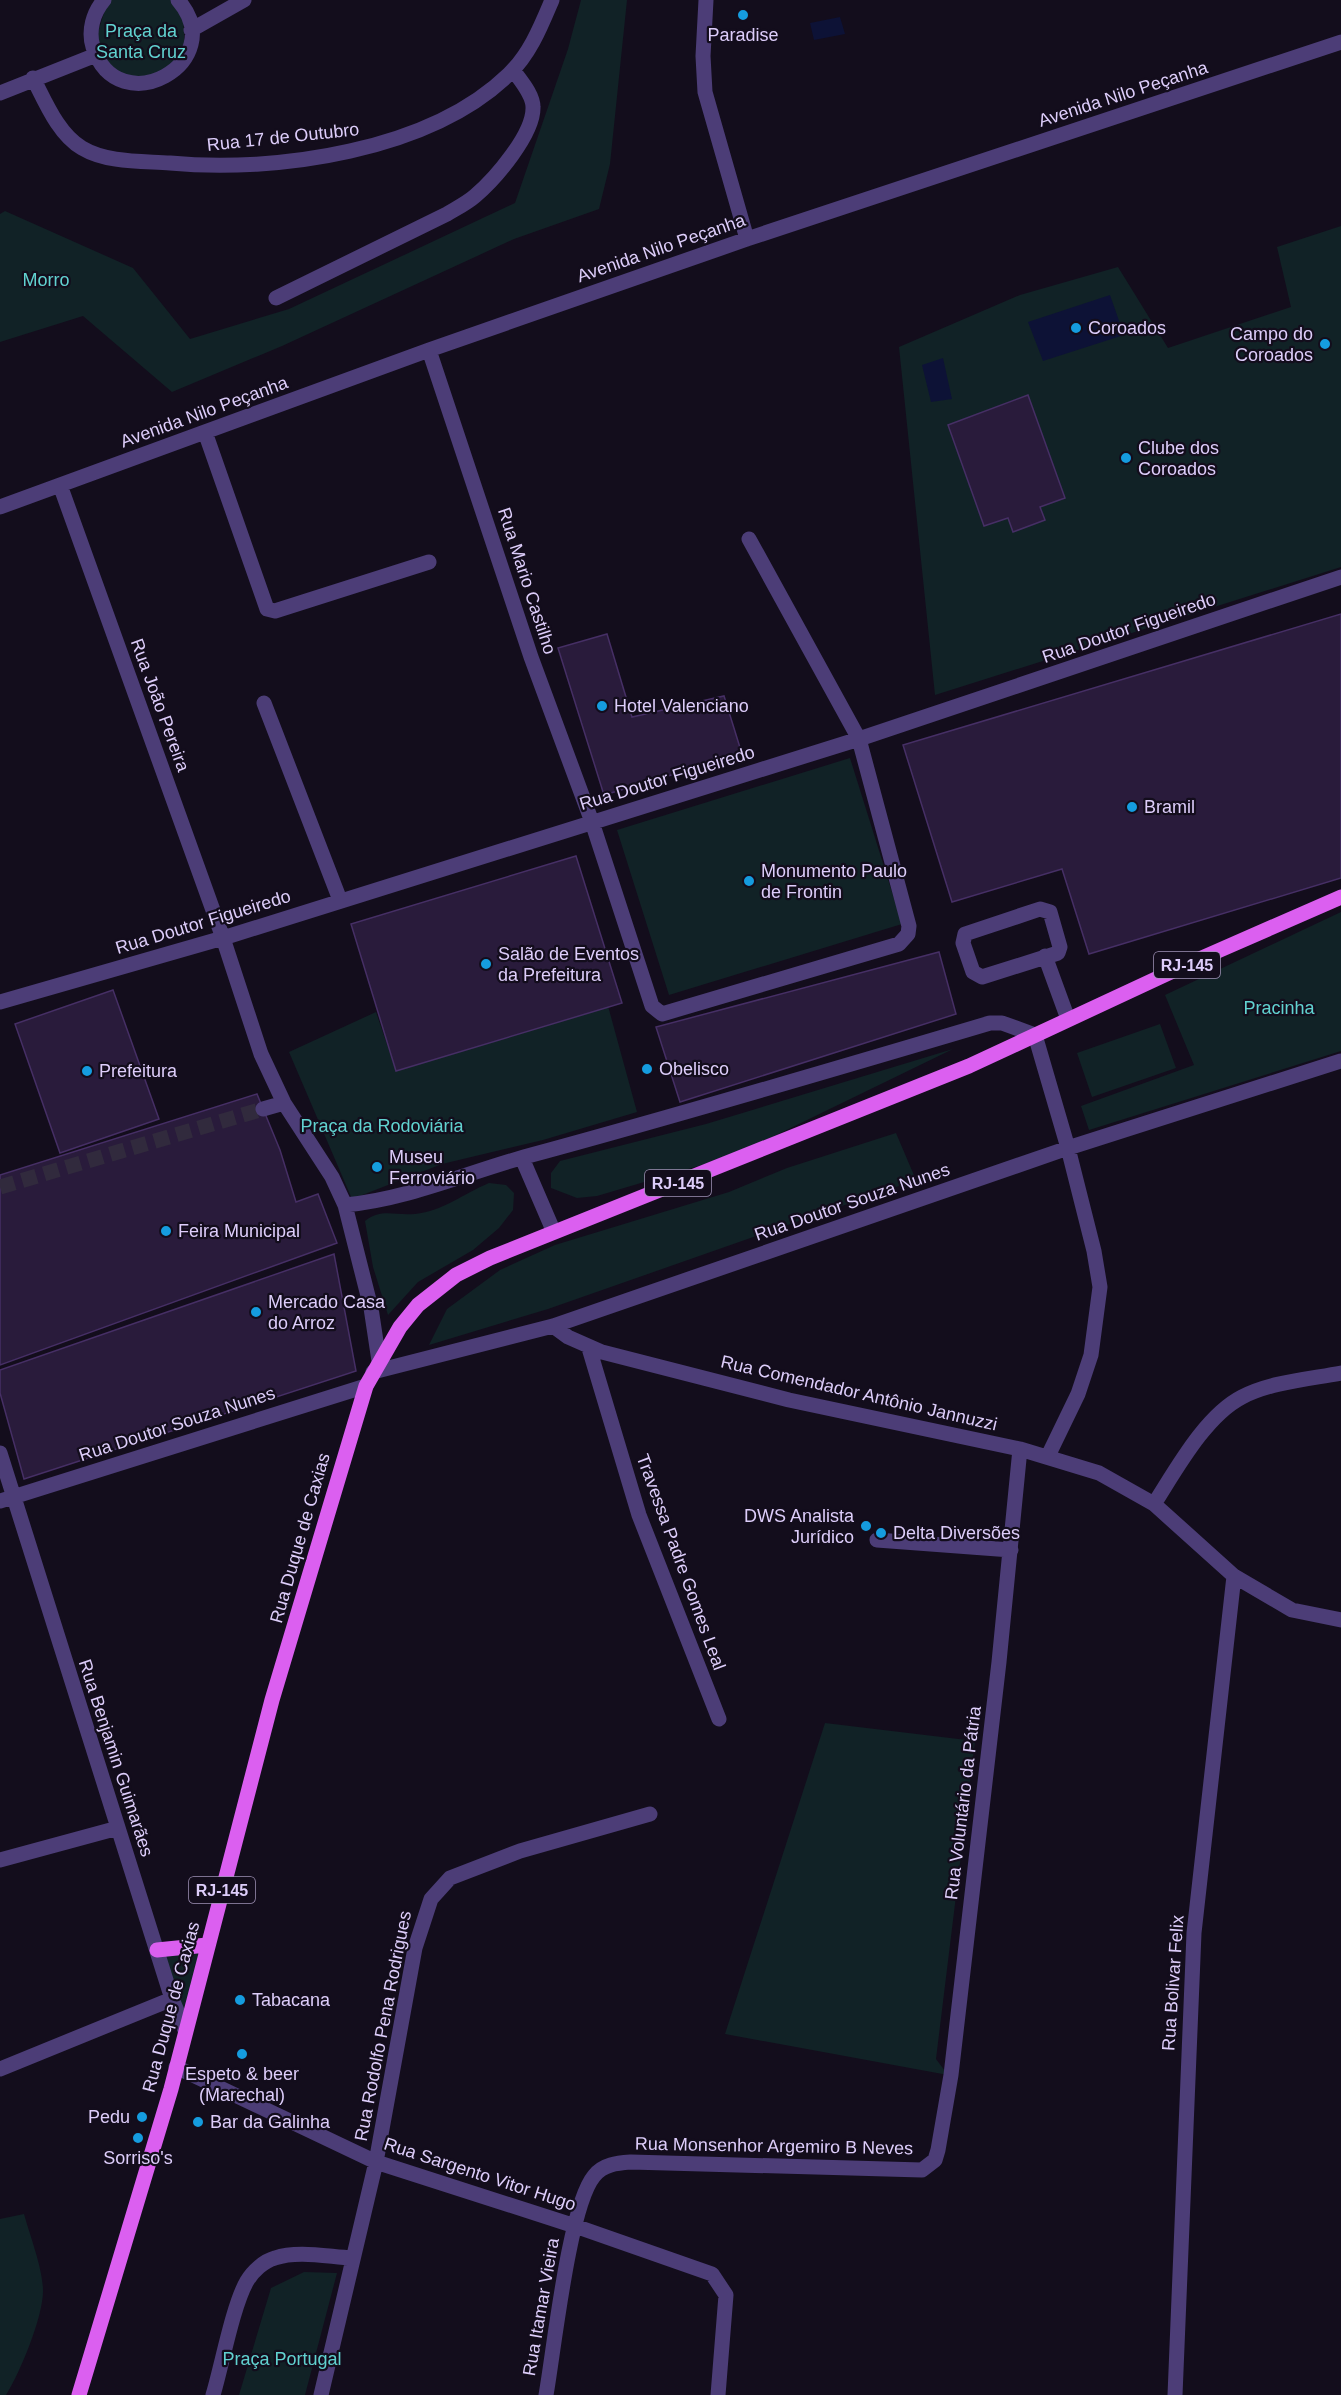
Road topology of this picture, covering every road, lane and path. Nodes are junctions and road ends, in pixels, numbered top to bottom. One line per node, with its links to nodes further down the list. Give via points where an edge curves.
1 (104, 0): 8 (street, via 94,14 91,28)
2 (178, 0): 6 (street)
3 (244, 0): 6 (street)
4 (552, 0): 9 (street, Rua 17 de Outubro, via 526,54)
5 (706, 0): 12 (street, via 705,92)
6 (191, 30): 8 (street, via 188,51 178,68 154,82 140,84 114,76)
7 (1341, 42): 12 (street, Avenida Nilo Peçanha)
8 (96, 55): 10 (street)
9 (513, 70): 10 (street, Rua 17 de Outubro, via 436,124 362,150 208,166 100,157 80,148 51,112); 13 (street, via 533,106 530,122 523,138 474,197)
10 (33, 78): 11 (street)
11 (0, 93)
12 (747, 239): 14 (street, Avenida Nilo Peçanha)
13 (276, 298)
14 (429, 350): 15 (street, Avenida Nilo Peçanha); 23 (street, Rua Mario Castilho, via 531,657)
15 (206, 432): 16 (street, Avenida Nilo Peçanha); 19 (street, via 267,609 275,611)
16 (60, 485): 17 (street, Avenida Nilo Peçanha); 26 (street, Rua João Pereira)
17 (0, 507)
18 (749, 539): 22 (street)
19 (429, 562)
20 (1341, 577): 22 (street, Rua Doutor Figueiredo)
21 (264, 703): 25 (street)
22 (859, 739): 23 (street, Rua Doutor Figueiredo); 23 (street, Rua Mario Castilho, via 909,926 899,944 662,1014 652,1006)
23 (592, 822): 25 (street, Rua Doutor Figueiredo)
24 (1341, 897): 29 (main road, RJ-145)
25 (340, 900): 26 (street, Rua Doutor Figueiredo)
26 (223, 938): 28 (street, Rua Doutor Figueiredo); 32 (street, Rua João Pereira, via 261,1054)
27 (1045, 956): 27 (street, via 1060,949 1046,909 968,931 963,937 973,972 982,977); 29 (street)
28 (0, 1002)
29 (1068, 1019): 30 (main road, RJ-145)
30 (1035, 1035): 34 (street); 35 (street, via 1002,1023 990,1023); 37 (main road, RJ-145, via 969,1066)
31 (1341, 1061): 34 (street, Rua Doutor Souza Nunes)
32 (284, 1103): 33 (street); 36 (street, Rua João Pereira, via 332,1177)
33 (263, 1109)
34 (1068, 1148): 38 (street, Rua Doutor Souza Nunes); 45 (street, via 1100,1287 1091,1355 1078,1394)
35 (522, 1158): 36 (street, via 390,1199); 37 (street)
36 (345, 1205): 40 (street, Rua João Pereira, via 371,1308)
37 (553, 1230): 40 (main road, RJ-145, via 456,1275 418,1305)
38 (553, 1326): 39 (street, Rua Comendador Antônio Jannuzzi); 40 (street, Rua Doutor Souza Nunes)
39 (588, 1348): 43 (street, Rua Comendador Antônio Jannuzzi, via 789,1400); 52 (street, Travessa Padre Gomes Leal, via 639,1515)
40 (376, 1366): 42 (main road, RJ-145)
41 (1341, 1373): 47 (street, via 1240,1398 1211,1423)
42 (366, 1386): 46 (street, Rua Doutor Souza Nunes); 56 (main road, Rua Duque de Caxias / RJ-145, via 272,1701)
43 (1020, 1449): 45 (street, Rua Comendador Antônio Jannuzzi); 49 (street, Rua Voluntário da Pátria)
44 (0, 1454): 46 (street, Rua Benjamin Guimarães)
45 (1048, 1456): 47 (street, Rua Comendador Antônio Jannuzzi, via 1099,1473)
46 (7, 1499): 54 (street, Rua Benjamin Guimarães)
47 (1154, 1504): 50 (street, Rua Comendador Antônio Jannuzzi)
48 (877, 1540): 49 (street)
49 (1011, 1550): 62 (street, Rua Voluntário da Pátria, via 951,2075)
50 (1234, 1576): 51 (street, Rua Comendador Antônio Jannuzzi, via 1292,1610); 71 (street, Rua Bolivar Felix, via 1194,1933)
51 (1341, 1620)
52 (719, 1719)
53 (650, 1814): 63 (street, Rua Rodolfo Pena Rodrigues, via 520,1851 441,1885 424,1914 416,1948)
54 (118, 1828): 55 (street); 57 (street, Rua Benjamin Guimarães)
55 (0, 1860)
56 (207, 1945): 57 (main road); 59 (main road, Rua Duque de Caxias / RJ-145)
57 (157, 1950): 58 (street, Rua Benjamin Guimarães)
58 (172, 1999): 59 (street, Rua Benjamin Guimarães); 61 (street)
59 (185, 2030): 60 (main road, Rua Duque de Caxias / RJ-145)
60 (176, 2067): 63 (street, Rua Sargento Vitor Hugo); 66 (main road, Rua Duque de Caxias / RJ-145)
61 (0, 2069)
62 (934, 2160): 64 (street, Rua Monsenhor Argemiro B Neves, via 922,2170 795,2164 617,2163 602,2168 594,2176)
63 (376, 2162): 64 (street, Rua Sargento Vitor Hugo); 65 (street, Rua Rodolfo Pena Rodrigues)
64 (575, 2226): 69 (street, Rua Itamar Vieira); 70 (street, Rua Sargento Vitor Hugo, via 712,2274 726,2295)
65 (352, 2258): 67 (street, via 292,2255 260,2265 243,2292); 68 (street, Rua Rodolfo Pena Rodrigues)
66 (79, 2395)
67 (213, 2395)
68 (321, 2395)
69 (546, 2395)
70 (718, 2395)
71 (1175, 2395)

